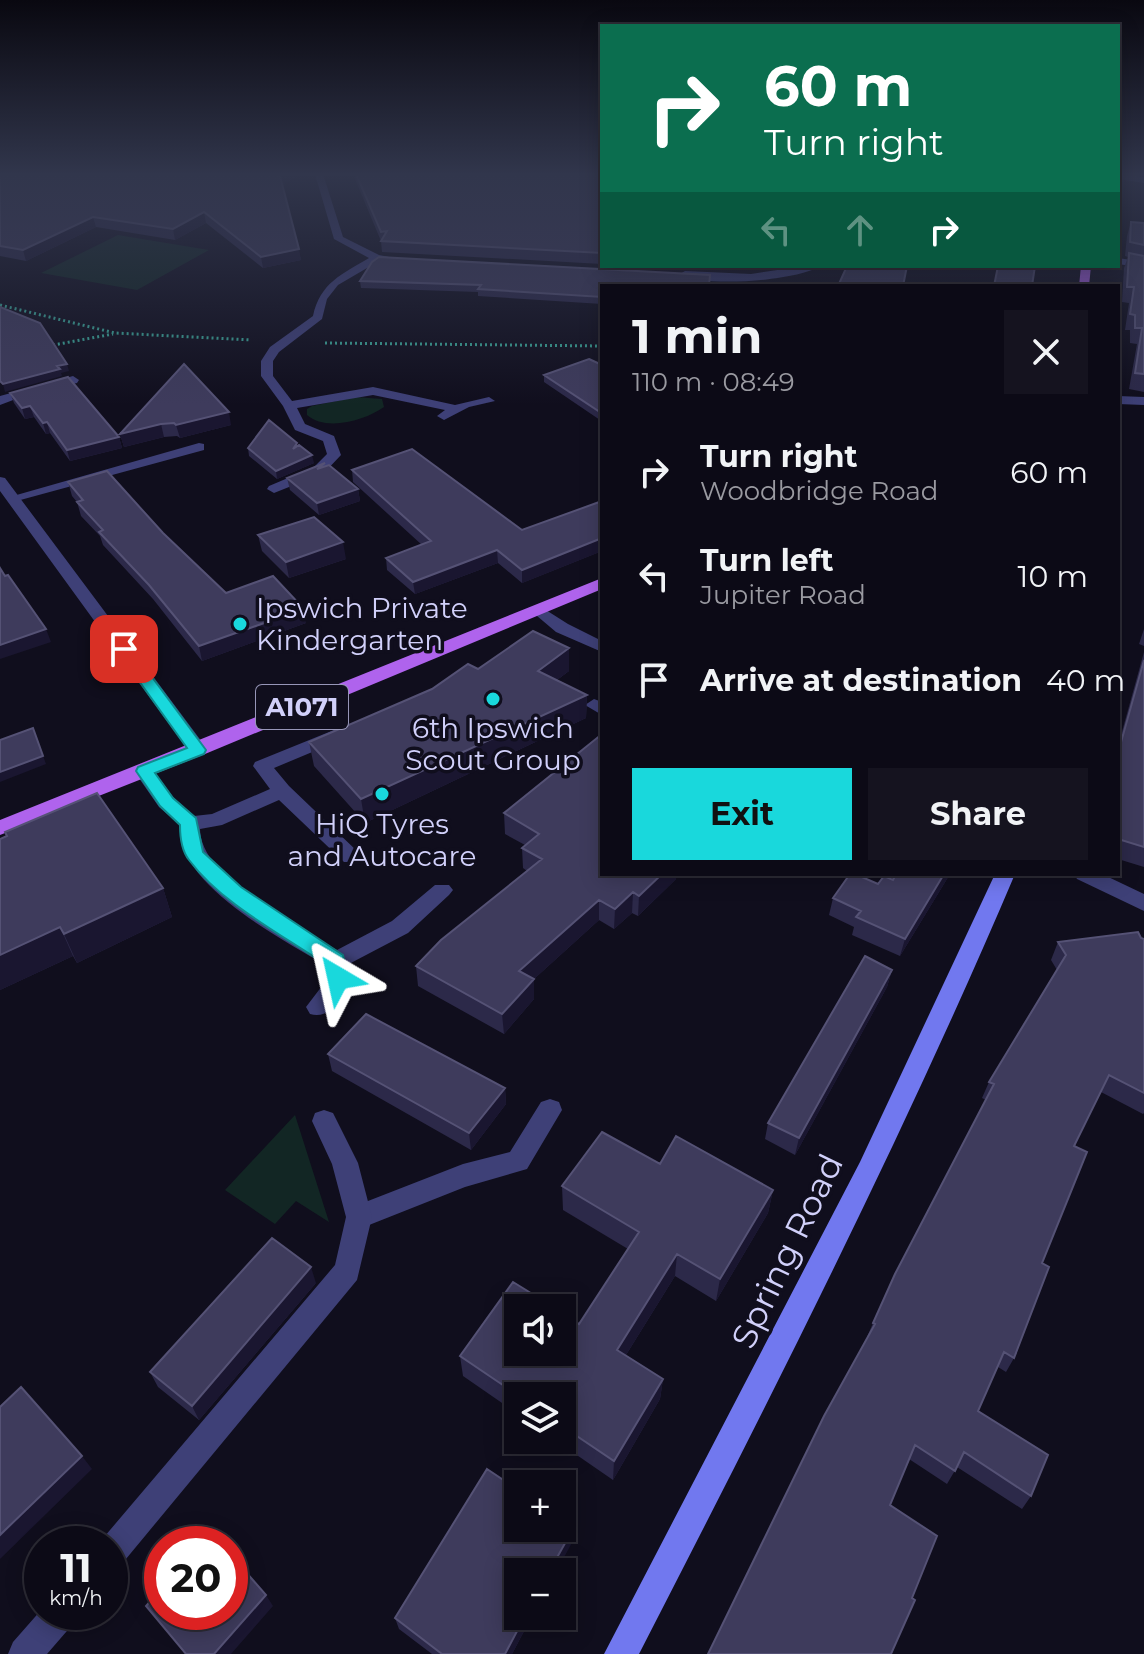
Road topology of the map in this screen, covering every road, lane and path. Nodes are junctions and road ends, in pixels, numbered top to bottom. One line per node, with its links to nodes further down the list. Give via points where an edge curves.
1 (363, 251): 2 (street)
2 (377, 258): 4 (street); 11 (street, via 334,283 322,299 318,317)
3 (1120, 261): 5 (street)
4 (423, 262)
5 (1144, 265)
6 (810, 268): 8 (street)
7 (670, 274): 8 (street)
8 (760, 282)
9 (0, 305): 10 (path)
10 (115, 333): 11 (path); 13 (path)
11 (284, 342): 12 (path); 19 (street, via 265,368)
12 (600, 346)
13 (43, 347)
14 (73, 380): 16 (street)
15 (1120, 400): 18 (street)
16 (0, 401)
17 (489, 401): 19 (street, via 450,412 373,391)
18 (1144, 401)
19 (289, 405): 22 (street, via 300,427 329,439 334,455 319,470)
20 (199, 447): 23 (street)
21 (0, 481): 23 (street)
22 (274, 489)
23 (13, 498): 28 (street)
24 (600, 584): 25 (main road, A1071)
25 (538, 610): 26 (street); 28 (main road, A1071)
26 (600, 646)
27 (359, 726): 30 (street, via 262,766)
28 (198, 750): 29 (main road, A1071)
29 (144, 771): 31 (street, via 166,802); 32 (main road, A1071)
30 (282, 791): 31 (street, via 215,820); 33 (street)
31 (190, 823): 38 (street, via 195,855 209,870)
32 (0, 828)
33 (351, 857)
34 (1004, 876): 46 (street, Spring Road, via 816,1279)
35 (1088, 876): 37 (street)
36 (442, 890): 38 (street, via 400,927)
37 (1144, 903)
38 (336, 961): 39 (street, via 338,978)
39 (318, 1007)
40 (550, 1110): 42 (street, via 518,1161 463,1176)
41 (324, 1121): 42 (street, via 345,1163)
42 (359, 1217): 43 (street, via 347,1271)
43 (128, 1533)
44 (46, 1630): 45 (street)
45 (25, 1654)
46 (621, 1654)

